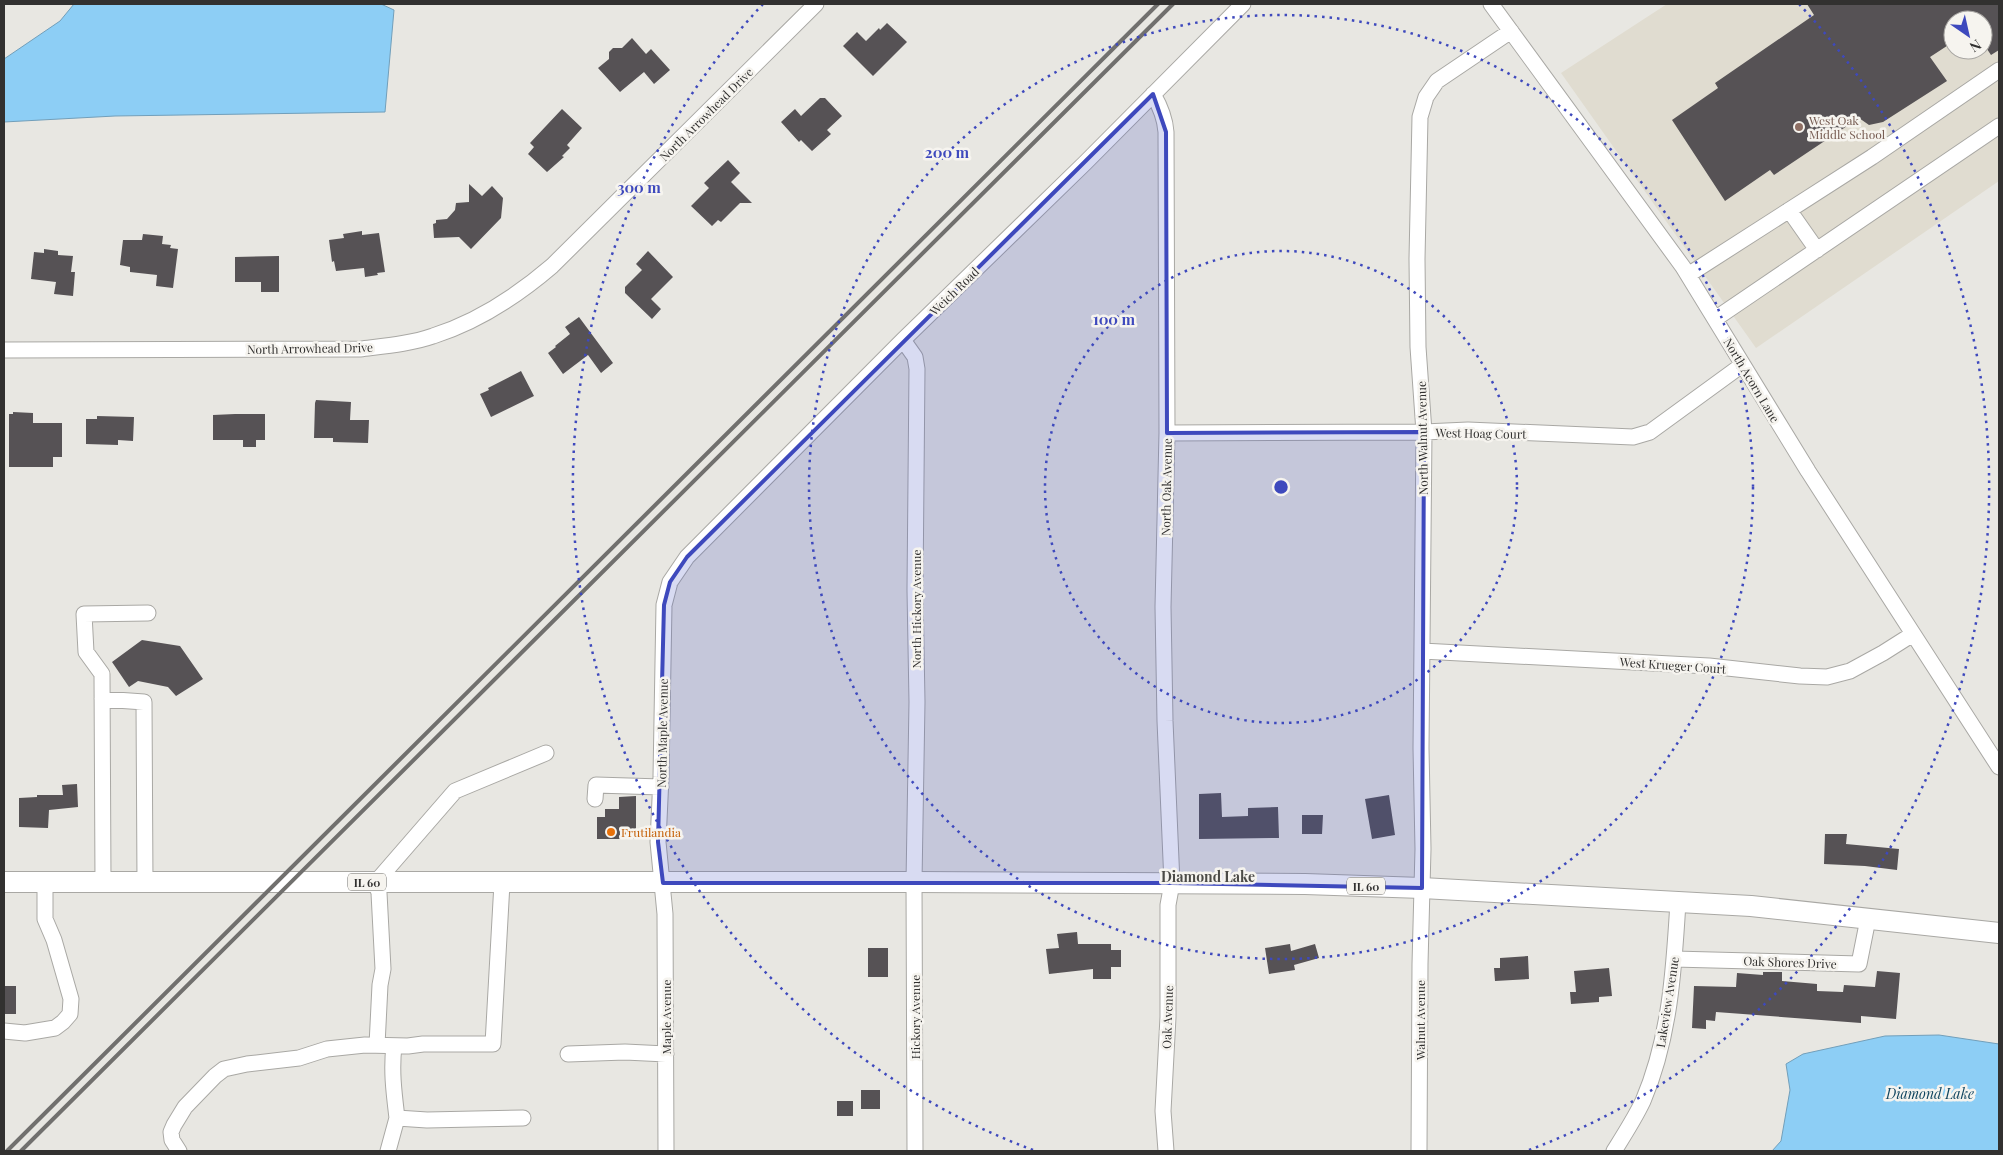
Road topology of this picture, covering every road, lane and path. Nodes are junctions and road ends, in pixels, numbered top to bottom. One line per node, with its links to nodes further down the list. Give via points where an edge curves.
1 (816, 4): 13 (street, North Arrowhead Drive, via 552,266 523,290 471,321 406,343 360,349)
2 (1243, 4): 6 (street, Weich Road)
3 (1492, 4): 4 (street, North Acorn Lane)
4 (1511, 31): 10 (street, North Acorn Lane); 15 (street, North Walnut Avenue, via 1437,81 1426,97 1420,117 1418,347)
5 (1999, 70): 8 (street)
6 (1153, 94): 12 (street, Weich Road); 16 (street, North Oak Avenue, via 1160,105 1166,132)
7 (1999, 126): 9 (street)
8 (1789, 210): 9 (street); 10 (street)
9 (1817, 250): 11 (street)
10 (1688, 275): 11 (street, North Acorn Lane)
11 (1715, 319): 14 (street, North Acorn Lane)
12 (903, 340): 17 (street, Weich Road, via 687,557); 29 (street, North Hickory Avenue, via 914,357 917,369)
13 (4, 350)
14 (1742, 364): 15 (street, West Hoag Court, via 1650,432 1633,438 1468,430); 19 (street, North Acorn Lane)
15 (1424, 432): 16 (street, West Hoag Court); 20 (street, North Walnut Avenue)
16 (1168, 433): 30 (street, North Oak Avenue, via 1163,607)
17 (670, 582): 24 (street, North Maple Avenue, via 664,605)
18 (148, 613): 21 (street, via 84,614 86,652 102,674)
19 (1913, 634): 20 (street, West Krueger Court, via 1850,671 1827,677 1709,666); 23 (street, North Acorn Lane)
20 (1422, 651): 35 (street, North Walnut Avenue)
21 (102, 699): 31 (street); 32 (street, via 144,702)
22 (546, 753): 28 (street, via 455,791)
23 (1999, 766)
24 (661, 787): 25 (street, via 596,785); 34 (street, North Maple Avenue, via 658,842)
25 (596, 798)
26 (4, 882): 27 (main road, IL 60)
27 (45, 882): 31 (main road, IL 60); 40 (street, via 45,919 71,999 70,1014 55,1028 25,1033)
28 (376, 882): 32 (main road, IL 60); 33 (main road, IL 60); 41 (street, via 383,969)
29 (914, 882): 30 (main road, IL 60); 34 (main road, IL 60); 50 (street, Hickory Avenue)
30 (1172, 882): 35 (main road, IL 60); 51 (street, Oak Avenue, via 1168,905 1168,1017 1162,1111)
31 (102, 883): 32 (main road, IL 60)
32 (145, 883)
33 (502, 883): 34 (main road, IL 60); 42 (street, via 493,1044)
34 (663, 883): 44 (street, Maple Avenue)
35 (1422, 888): 36 (main road, IL 60); 52 (street, Walnut Avenue)
36 (1678, 902): 37 (main road, IL 60, via 1751,906); 39 (street, Lakeview Avenue)
37 (1868, 919): 38 (main road, IL 60); 39 (street, Oak Shores Drive, via 1859,964)
38 (1999, 933)
39 (1674, 959): 53 (street, Lakeview Avenue, via 1664,1035 1654,1072 1642,1103)
40 (4, 1031)
41 (377, 1045): 42 (street); 47 (street, via 327,1049 299,1058 224,1069 185,1107 174,1125 172,1140)
42 (394, 1046): 45 (street, via 392,1085)
43 (568, 1054): 44 (street)
44 (666, 1054): 49 (street, Maple Avenue)
45 (397, 1118): 46 (street); 48 (street)
46 (524, 1118)
47 (179, 1151)
48 (388, 1151)
49 (666, 1151)
50 (915, 1151)
51 (1166, 1151)
52 (1419, 1151)
53 (1614, 1151)

